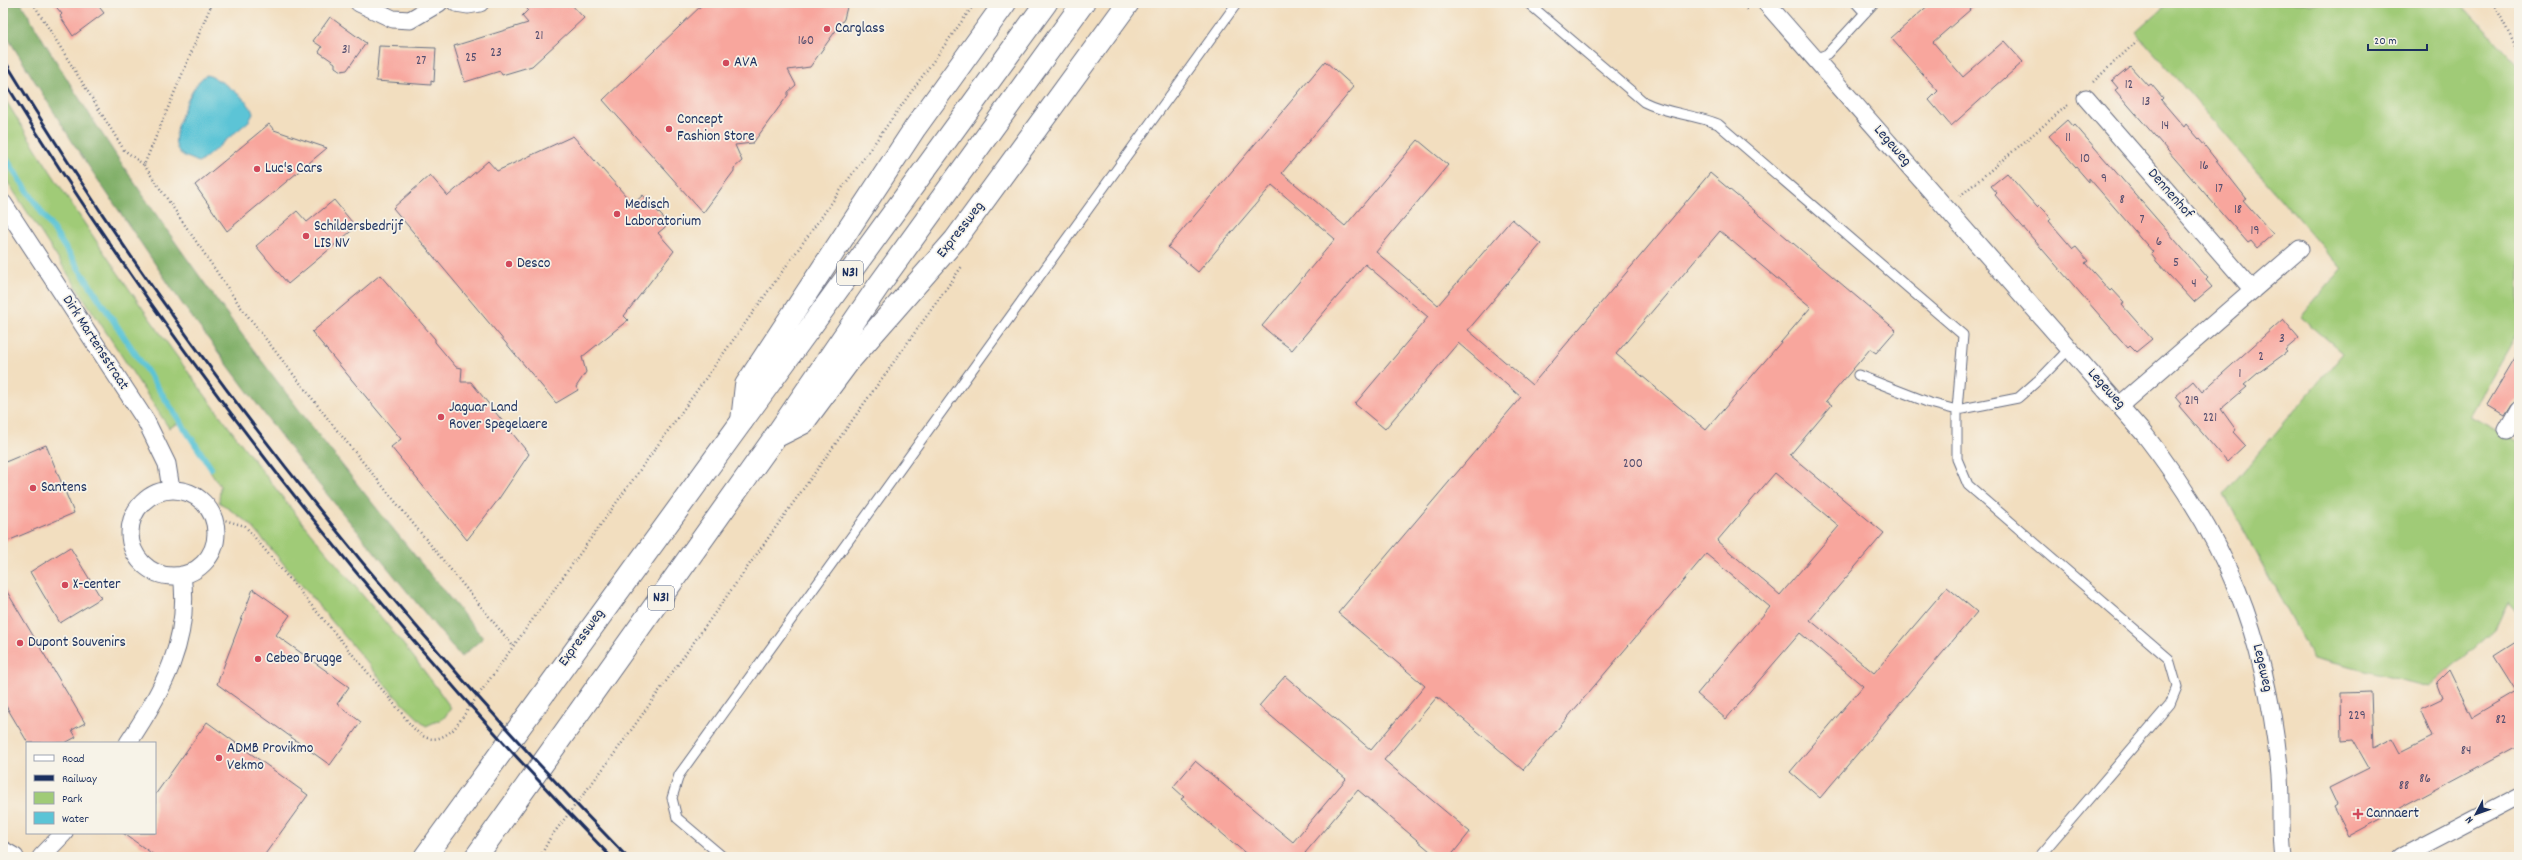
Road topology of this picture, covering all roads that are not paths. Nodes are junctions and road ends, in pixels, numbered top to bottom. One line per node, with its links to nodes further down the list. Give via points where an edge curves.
1 (359, 3): 2 (street, via 393,19 410,20)
2 (439, 3)
3 (456, 3): 4 (street)
4 (480, 3)
5 (1005, 3): 25 (main road, Expressweg / N31, via 915,128 746,385)
6 (1046, 3): 25 (main road, Expressweg / N31)
7 (1083, 3): 27 (main road, Expressweg / N31, via 879,285)
8 (1128, 3): 27 (main road, Expressweg / N31, via 955,240 850,361 803,423)
9 (1237, 3): 38 (lane, via 679,775 672,798 677,818)
10 (1528, 3): 24 (lane, via 1644,102 1657,109 1703,118 1718,124 1963,336)
11 (1766, 3): 15 (street, Legeweg)
12 (1856, 3): 14 (lane)
13 (1874, 3): 14 (lane)
14 (1865, 13): 15 (lane, via 1827,54)
15 (1815, 59): 20 (street, Legeweg)
16 (2083, 95): 19 (street, Dennenhof)
17 (3, 203): 28 (street, Dirk Martensstraat, via 146,421 167,464)
18 (2300, 249): 19 (street)
19 (2253, 290): 22 (street)
20 (2069, 349): 22 (street, Legeweg); 24 (lane, via 2018,398)
21 (1858, 375): 24 (lane, via 1930,403)
22 (2120, 405): 40 (street, Legeweg, via 2180,481 2204,519 2226,560 2246,610 2262,662 2280,767)
23 (2519, 409): 26 (street)
24 (1957, 410): 39 (lane, via 1957,459 1968,485 2169,659 2177,687 2170,704)
25 (742, 421): 36 (main road, Expressweg / N31)
26 (2507, 430)
27 (775, 437): 37 (main road, Expressweg / N31)
28 (170, 489): 29 (street, via 188,492 204,502 214,517 216,528 213,549 201,566); 29 (street, via 154,494 139,505 130,522 130,539 136,555 148,568 164,575)
29 (182, 575): 30 (street, via 185,597 184,625 177,649 167,676)
30 (129, 742)
31 (2519, 796): 41 (street)
32 (63, 834): 35 (street)
33 (3, 850): 34 (street)
34 (15, 857)
35 (41, 857)
36 (425, 857)
37 (476, 857)
38 (723, 857)
39 (2039, 857)
40 (2283, 857)
41 (2402, 857)

